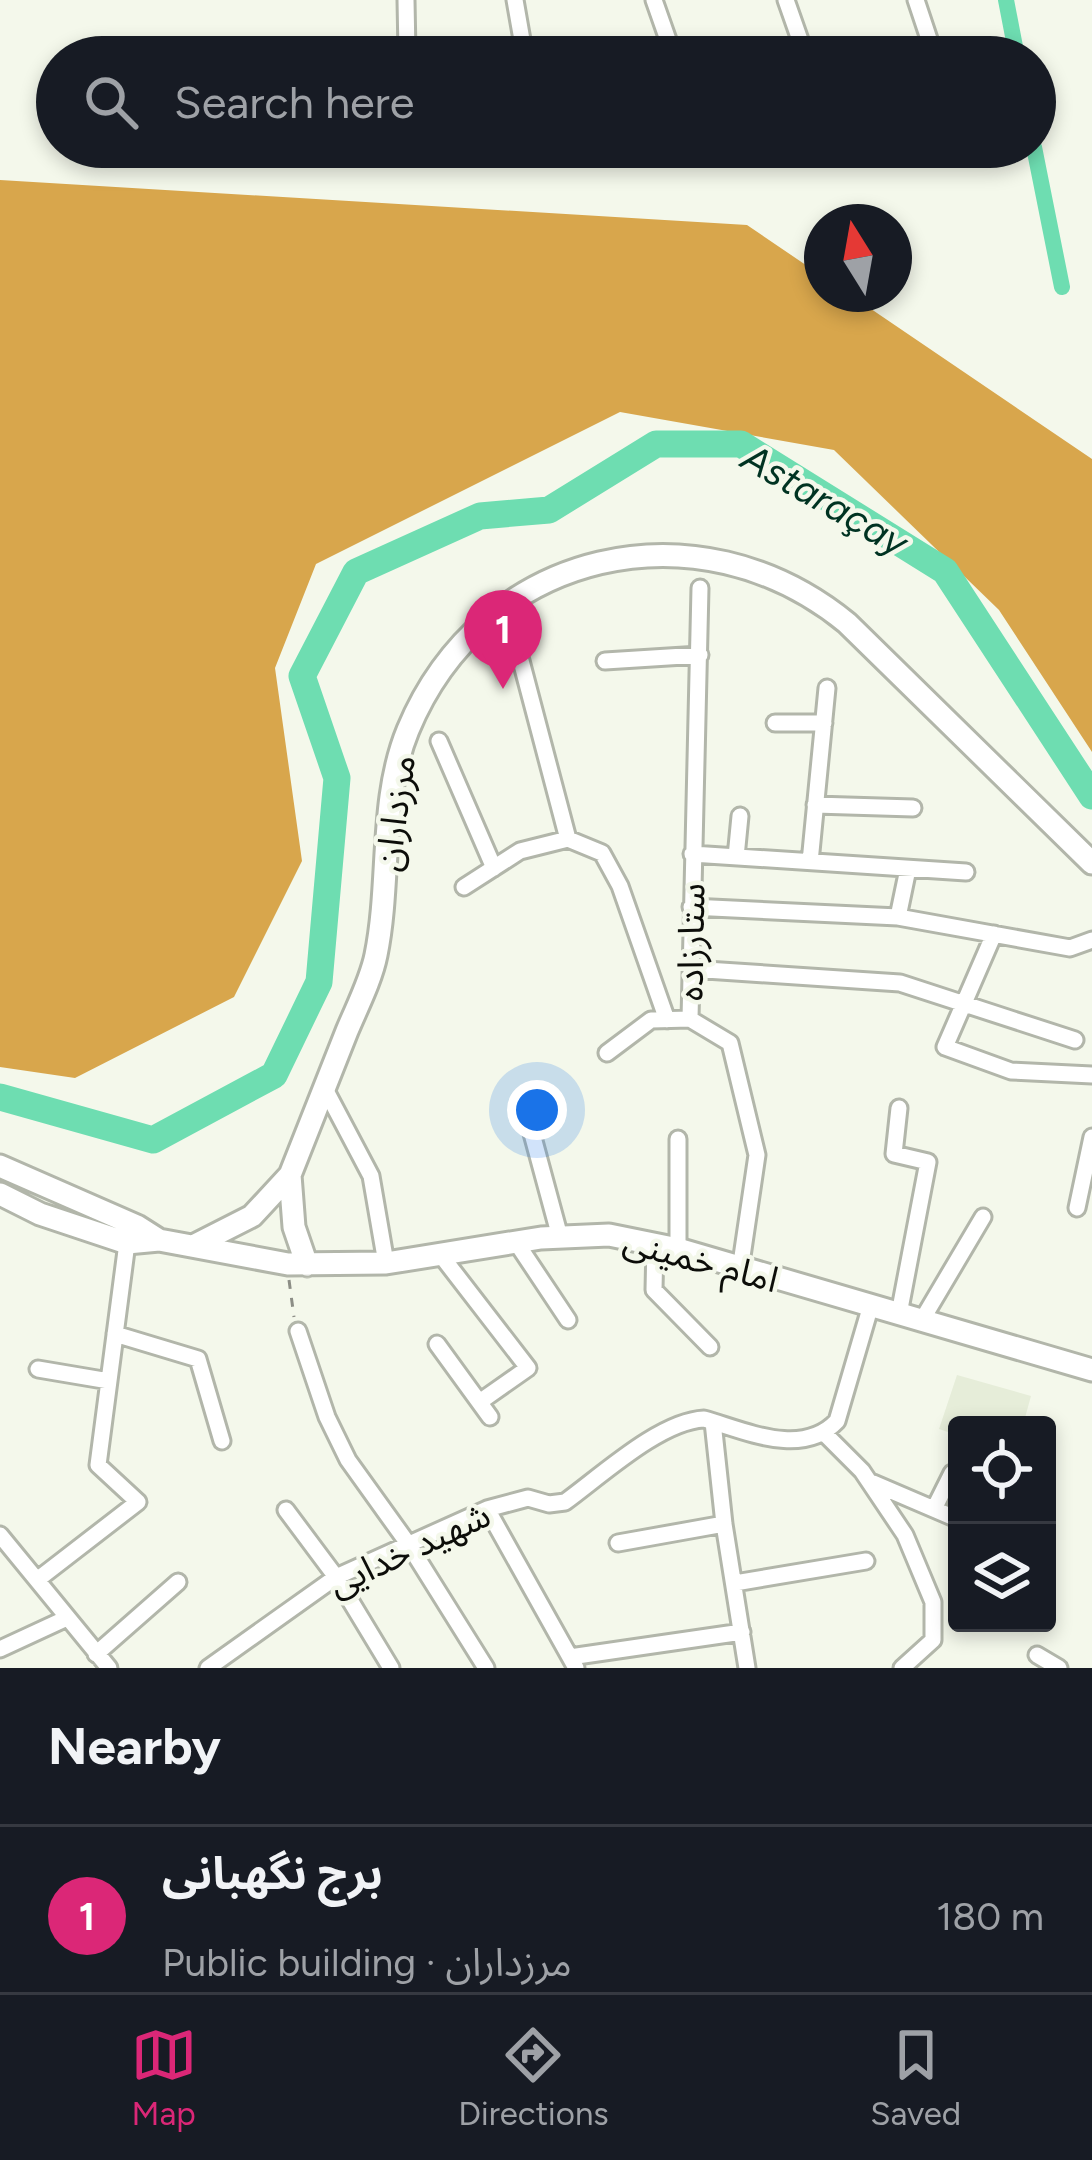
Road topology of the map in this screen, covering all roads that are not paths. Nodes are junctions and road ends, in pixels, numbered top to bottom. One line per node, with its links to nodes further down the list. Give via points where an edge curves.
1 (406, 0): 6 (street)
2 (515, 0): 7 (street)
3 (654, 0): 8 (street)
4 (786, 0): 9 (street)
5 (916, 0): 10 (street)
6 (407, 36)
7 (522, 36)
8 (667, 36)
9 (799, 36)
10 (928, 36)
11 (700, 588): 13 (street, ستارزاده)
12 (515, 638): 22 (street)
13 (700, 656): 14 (street); 23 (street, ستارزاده)
14 (605, 661)
15 (827, 688): 17 (street)
16 (775, 723): 17 (street)
17 (824, 723): 19 (street)
18 (440, 741): 27 (street)
19 (815, 805): 20 (street); 25 (street)
20 (913, 808)
21 (740, 816): 24 (street)
22 (568, 839): 27 (street, via 520,851); 38 (street, via 602,853)
23 (692, 854): 24 (street); 31 (street, ستارزاده)
24 (736, 857): 25 (street)
25 (810, 862): 28 (street)
26 (1092, 862): 42 (street, مرزداران, via 815,597 762,572 699,557 634,554 573,568 523,592 475,632 408,728 393,778 376,958)
27 (494, 868): 30 (street)
28 (908, 868): 29 (street); 32 (street)
29 (966, 872)
30 (464, 886)
31 (692, 907): 32 (street); 35 (street, ستارزاده)
32 (898, 917): 33 (street)
33 (994, 934): 34 (street, via 1070,948); 36 (street)
34 (1092, 940)
35 (691, 969): 36 (street, via 900,982); 37 (street, ستارزاده)
36 (966, 1004): 39 (street); 41 (street, via 945,1047 1011,1071)
37 (690, 1019): 38 (street); 62 (street, ستارزاده, via 730,1043 758,1155)
38 (667, 1020): 40 (street, via 651,1020)
39 (1075, 1040)
40 (607, 1053)
41 (1092, 1075)
42 (324, 1088): 48 (street, مرزداران); 60 (street, via 371,1176)
43 (524, 1104): 52 (street)
44 (899, 1108): 64 (street, via 894,1154 928,1162)
45 (1092, 1137): 50 (street)
46 (678, 1138): 58 (street)
47 (0, 1166): 53 (street, امام خمینی)
48 (290, 1175): 57 (street, مرزداران, via 252,1216); 61 (street, مرزداران)
49 (0, 1194): 56 (street, امام خمینی)
50 (1077, 1208)
51 (983, 1217): 66 (street)
52 (560, 1237): 54 (street, امام خمینی); 55 (street, امام خمینی, via 609,1234)
53 (159, 1240): 56 (street, امام خمینی); 57 (street, امام خمینی)
54 (516, 1242): 59 (street, امام خمینی); 65 (street)
55 (655, 1243): 58 (street, امام خمینی); 70 (street, via 654,1291)
56 (127, 1244): 68 (street)
57 (193, 1246): 61 (street, امام خمینی)
58 (678, 1249): 62 (street, امام خمینی)
59 (440, 1254): 60 (street, امام خمینی); 74 (street, via 528,1368)
60 (386, 1263): 61 (street, امام خمینی)
61 (297, 1264)
62 (740, 1270): 63 (street, امام خمینی)
63 (871, 1305): 64 (street, امام خمینی); 77 (street, via 837,1421)
64 (899, 1313): 66 (street, امام خمینی)
65 (568, 1320)
66 (922, 1320): 72 (street, امام خمینی)
67 (298, 1331): 88 (street, via 348,1460)
68 (115, 1334): 73 (street); 78 (street, via 198,1359)
69 (437, 1344): 74 (street)
70 (710, 1347)
71 (38, 1369): 73 (street)
72 (1092, 1370)
73 (109, 1381): 91 (street, via 98,1465 138,1502)
74 (481, 1401): 75 (street)
75 (490, 1417)
76 (713, 1422): 77 (street, شهید خدایی, via 801,1442); 81 (street, شهید خدایی, via 688,1420 666,1430 565,1502 528,1498); 85 (street)
77 (825, 1434): 80 (street)
78 (222, 1441)
79 (948, 1481): 82 (street)
80 (870, 1482): 82 (street); 105 (street, via 905,1535 933,1602 933,1640)
81 (487, 1509): 88 (street, شهید خدایی); 99 (street)
82 (934, 1509): 84 (street)
83 (286, 1510): 90 (street)
84 (948, 1515)
85 (724, 1524): 87 (street); 93 (street)
86 (2, 1542): 91 (street)
87 (617, 1543)
88 (409, 1545): 90 (street, شهید خدایی); 103 (street)
89 (866, 1562): 93 (street)
90 (336, 1576): 101 (street, شهید خدایی); 102 (street)
91 (37, 1580): 94 (street)
92 (178, 1582): 97 (street)
93 (735, 1583): 95 (street)
94 (67, 1618): 96 (street); 97 (street)
95 (742, 1632): 99 (street); 104 (street)
96 (0, 1649)
97 (96, 1654): 100 (street)
98 (1037, 1655): 106 (street)
99 (573, 1663)
100 (109, 1668)
101 (210, 1668)
102 (392, 1668)
103 (487, 1668)
104 (748, 1668)
105 (901, 1668)
106 (1059, 1668)

